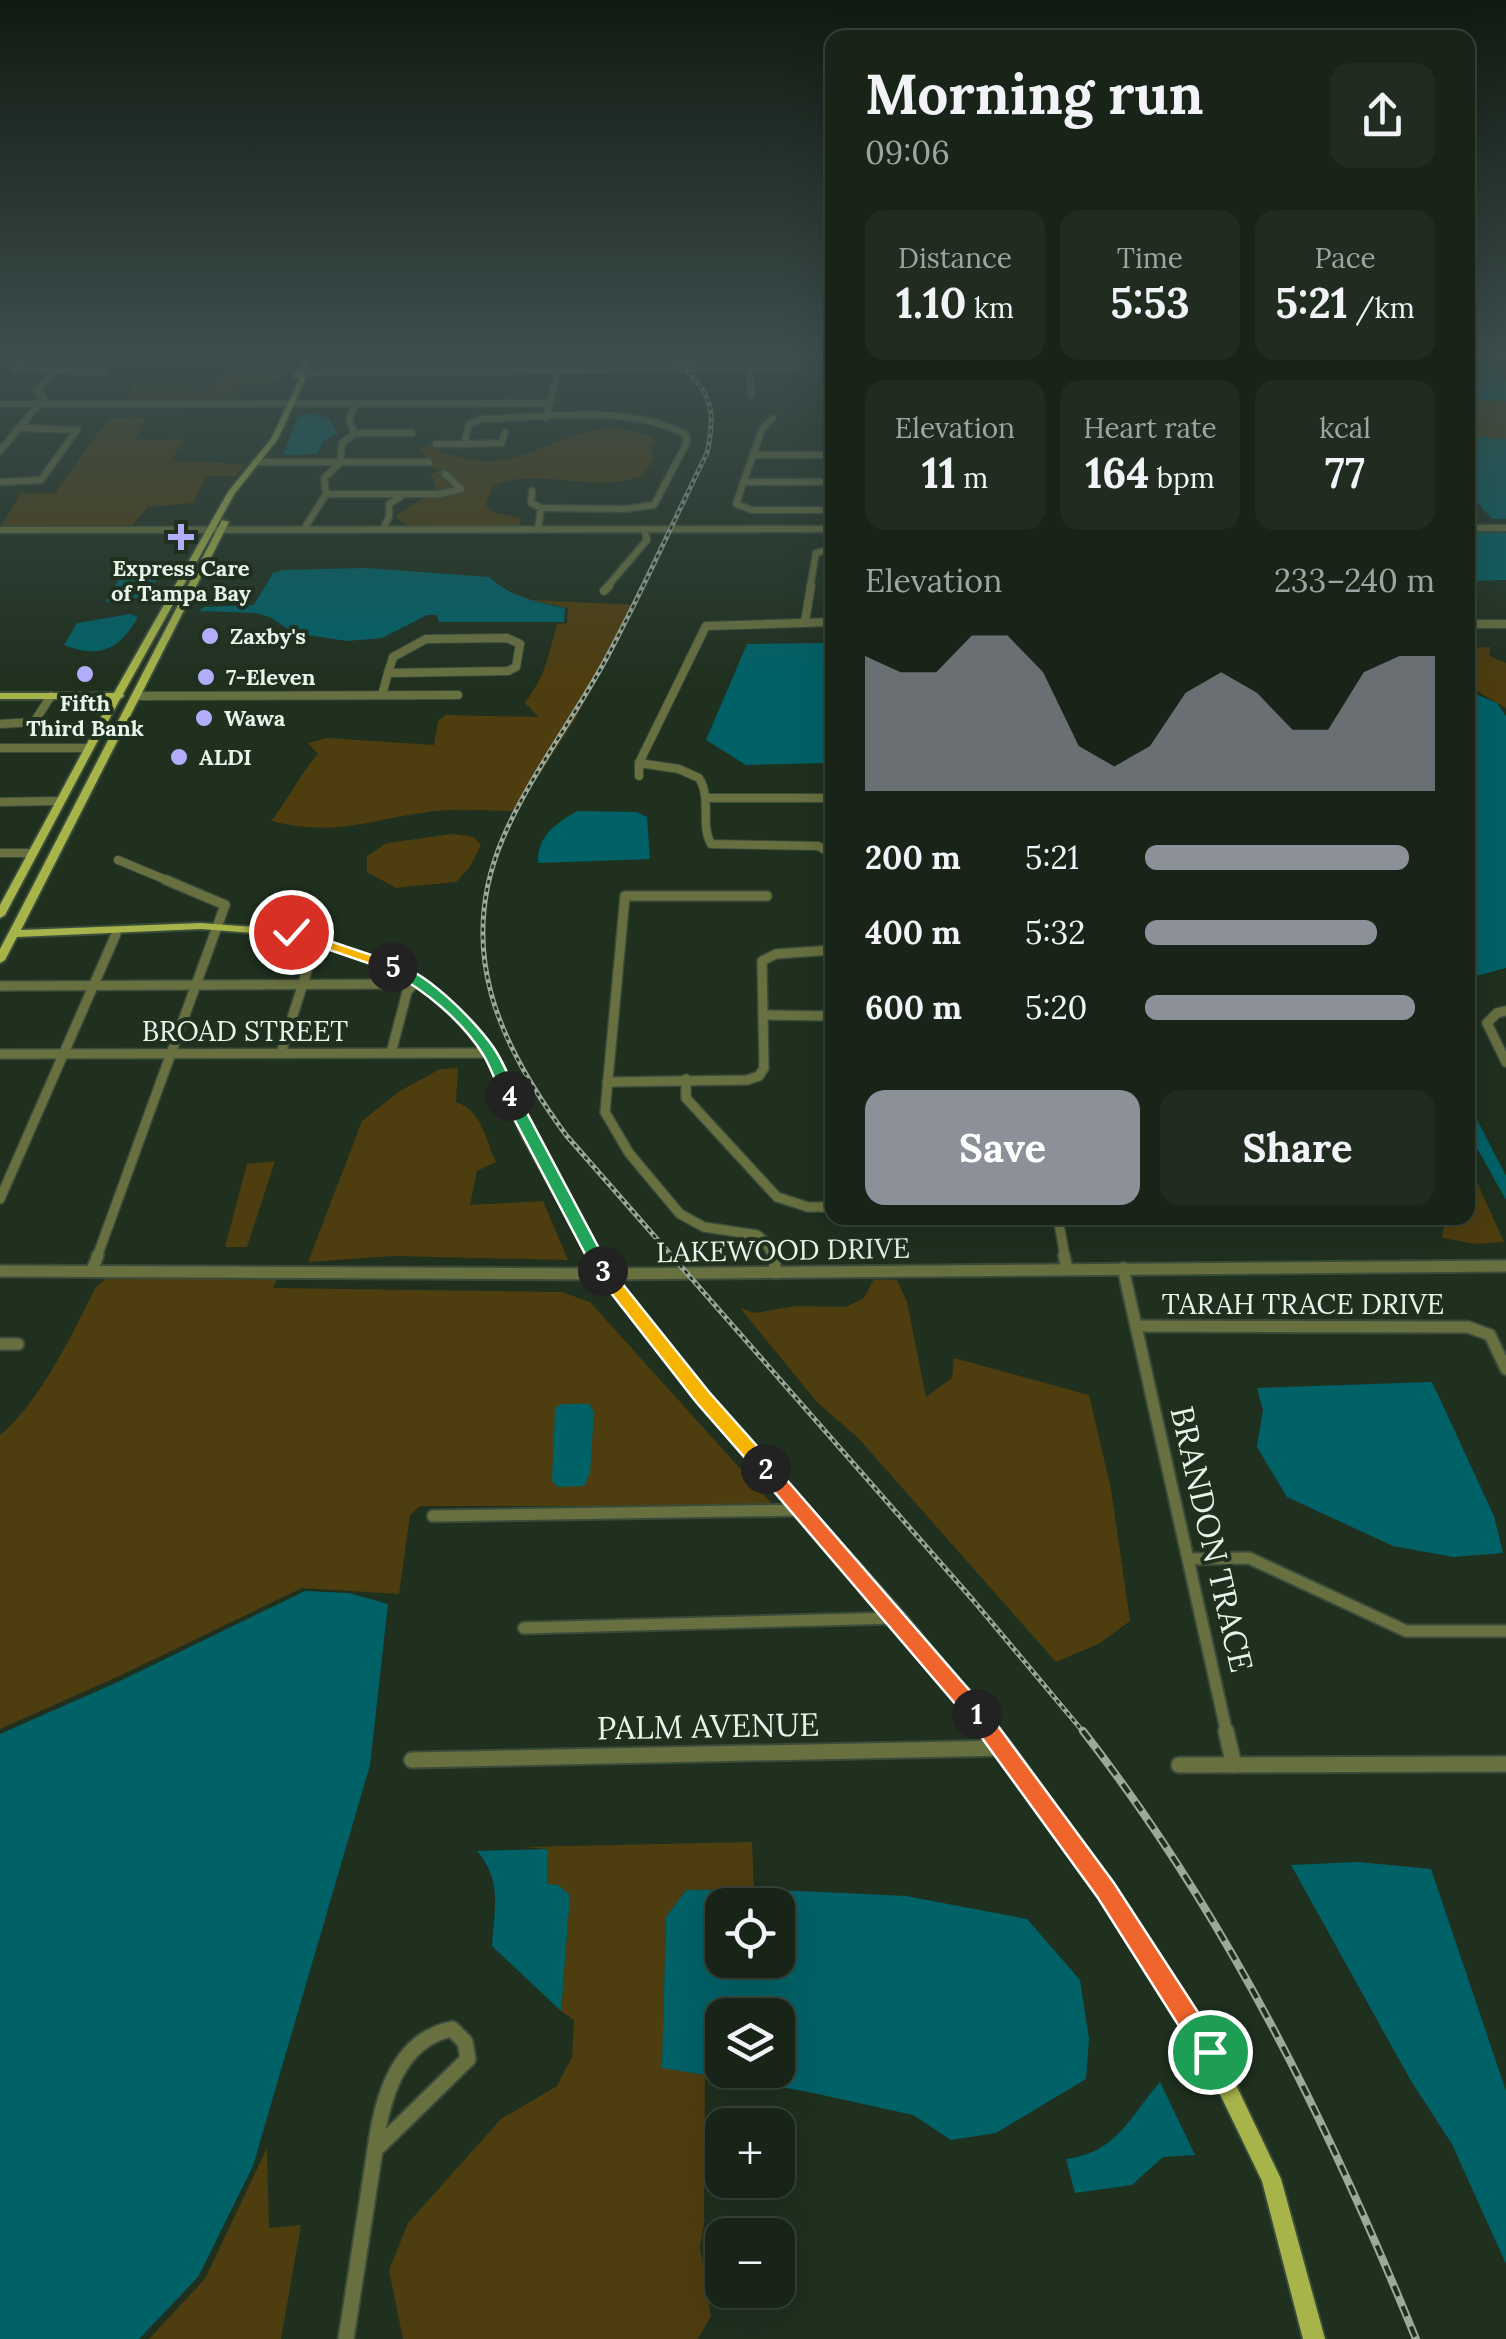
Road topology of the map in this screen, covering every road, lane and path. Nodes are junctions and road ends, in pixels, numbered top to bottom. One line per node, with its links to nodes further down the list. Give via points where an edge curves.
1 (52, 465): 7 (street, via 41,480)
2 (254, 465): 19 (main road, via 236,485)
3 (338, 465): 11 (street, via 324,478)
4 (675, 465): 13 (street, via 648,507)
5 (750, 465): 8 (street)
6 (444, 474): 12 (street, via 461,490)
7 (0, 482)
8 (743, 482): 9 (street); 14 (street, via 738,506)
9 (825, 482)
10 (532, 490): 13 (street, via 531,504)
11 (326, 494): 12 (street); 20 (street)
12 (404, 495): 21 (street, via 389,504)
13 (541, 508): 22 (street)
14 (793, 510): 15 (street); 24 (street)
15 (825, 510)
16 (825, 528): 24 (street)
17 (1475, 528): 18 (street)
18 (1506, 528)
19 (216, 529): 20 (street); 25 (street); 37 (main road); 38 (main road)
20 (304, 529): 21 (street)
21 (383, 529): 22 (street)
22 (538, 529): 23 (street)
23 (644, 529): 24 (street); 27 (street, via 647,540)
24 (794, 529)
25 (0, 530)
26 (825, 551): 28 (street, via 816,553)
27 (604, 591)
28 (805, 622): 29 (street); 42 (street, via 706,626)
29 (825, 622)
30 (1475, 624): 31 (street)
31 (1506, 624)
32 (388, 673): 32 (street, via 396,654 426,638 507,638 520,644 516,667 508,671); 33 (street)
33 (382, 695): 34 (street); 38 (street)
34 (458, 695)
35 (0, 696): 36 (main road)
36 (51, 696): 37 (main road); 39 (street, via 34,722)
37 (118, 696): 38 (main road); 41 (main road)
38 (138, 696): 49 (main road)
39 (0, 724)
40 (0, 748): 41 (street)
41 (88, 748): 46 (main road)
42 (640, 764): 43 (street); 44 (street, via 692,773 707,787)
43 (639, 776)
44 (708, 798): 45 (street); 48 (street, via 711,844)
45 (825, 798)
46 (59, 801): 47 (street); 49 (main road, via 65,813 52,842); 51 (main road)
47 (0, 802)
48 (825, 850)
49 (55, 851): 54 (main road)
50 (0, 853): 51 (street)
51 (32, 853): 55 (main road)
52 (118, 860): 57 (street, via 226,906)
53 (767, 896): 79 (street, via 625,896)
54 (26, 909): 56 (main road, via 39,921); 58 (main road)
55 (0, 914)
56 (84, 928): 57 (main road); 58 (main road)
57 (217, 928): 59 (main road); 60 (main road); 65 (street)
58 (6, 934): 59 (main road); 62 (main road)
59 (116, 934): 64 (street)
60 (317, 939): 63 (main road); 66 (street)
61 (825, 950): 69 (street, via 762,961)
62 (0, 960)
63 (416, 980): 66 (street); 71 (main road); 72 (street, via 406,992)
64 (93, 985): 65 (street); 67 (street); 74 (street)
65 (194, 985): 66 (street); 75 (street)
66 (301, 985): 76 (street)
67 (0, 986)
68 (1506, 1011): 77 (street, via 1488,1023)
69 (763, 1015): 70 (street); 78 (street, via 759,1076)
70 (825, 1016)
71 (490, 1052): 72 (street, BROAD STREET); 89 (main road)
72 (390, 1053): 76 (street, BROAD STREET)
73 (0, 1054): 74 (street, BROAD STREET)
74 (64, 1054): 75 (street, BROAD STREET); 80 (street)
75 (172, 1054): 76 (street, BROAD STREET); 87 (street)
76 (282, 1054)
77 (1506, 1062)
78 (686, 1080): 79 (street); 81 (street, via 686,1098 778,1198)
79 (607, 1082): 88 (street, via 610,1130 686,1219 767,1239)
80 (0, 1199)
81 (825, 1207)
82 (1059, 1225): 85 (street)
83 (1506, 1266): 84 (street, LAKEWOOD DRIVE)
84 (1123, 1268): 85 (street, LAKEWOOD DRIVE); 90 (street, BRANDON TRACE)
85 (1067, 1270): 88 (street, LAKEWOOD DRIVE)
86 (0, 1271): 87 (street, LAKEWOOD DRIVE)
87 (92, 1271): 89 (street, LAKEWOOD DRIVE)
88 (776, 1272): 89 (street, LAKEWOOD DRIVE)
89 (604, 1274): 94 (main road)
90 (1136, 1326): 93 (street, TARAH TRACE DRIVE, via 1468,1326 1490,1336); 96 (street, BRANDON TRACE)
91 (0, 1344): 92 (street)
92 (18, 1344)
93 (1506, 1369)
94 (802, 1510): 95 (street); 97 (main road)
95 (433, 1516)
96 (1188, 1559): 99 (street, via 1249,1558 1406,1631); 102 (street, BRANDON TRACE)
97 (898, 1618): 98 (street); 100 (main road)
98 (524, 1628)
99 (1506, 1631)
100 (1005, 1748): 101 (street, PALM AVENUE); 107 (main road, via 1210,2052 1271,2179)
101 (412, 1760)
102 (1234, 1764): 103 (street); 104 (street)
103 (1506, 1764)
104 (1179, 1765)
105 (375, 2150): 105 (street, via 462,2068 469,2052 452,2030 439,2032 391,2079); 106 (street)
106 (346, 2339)
107 (1314, 2339)

